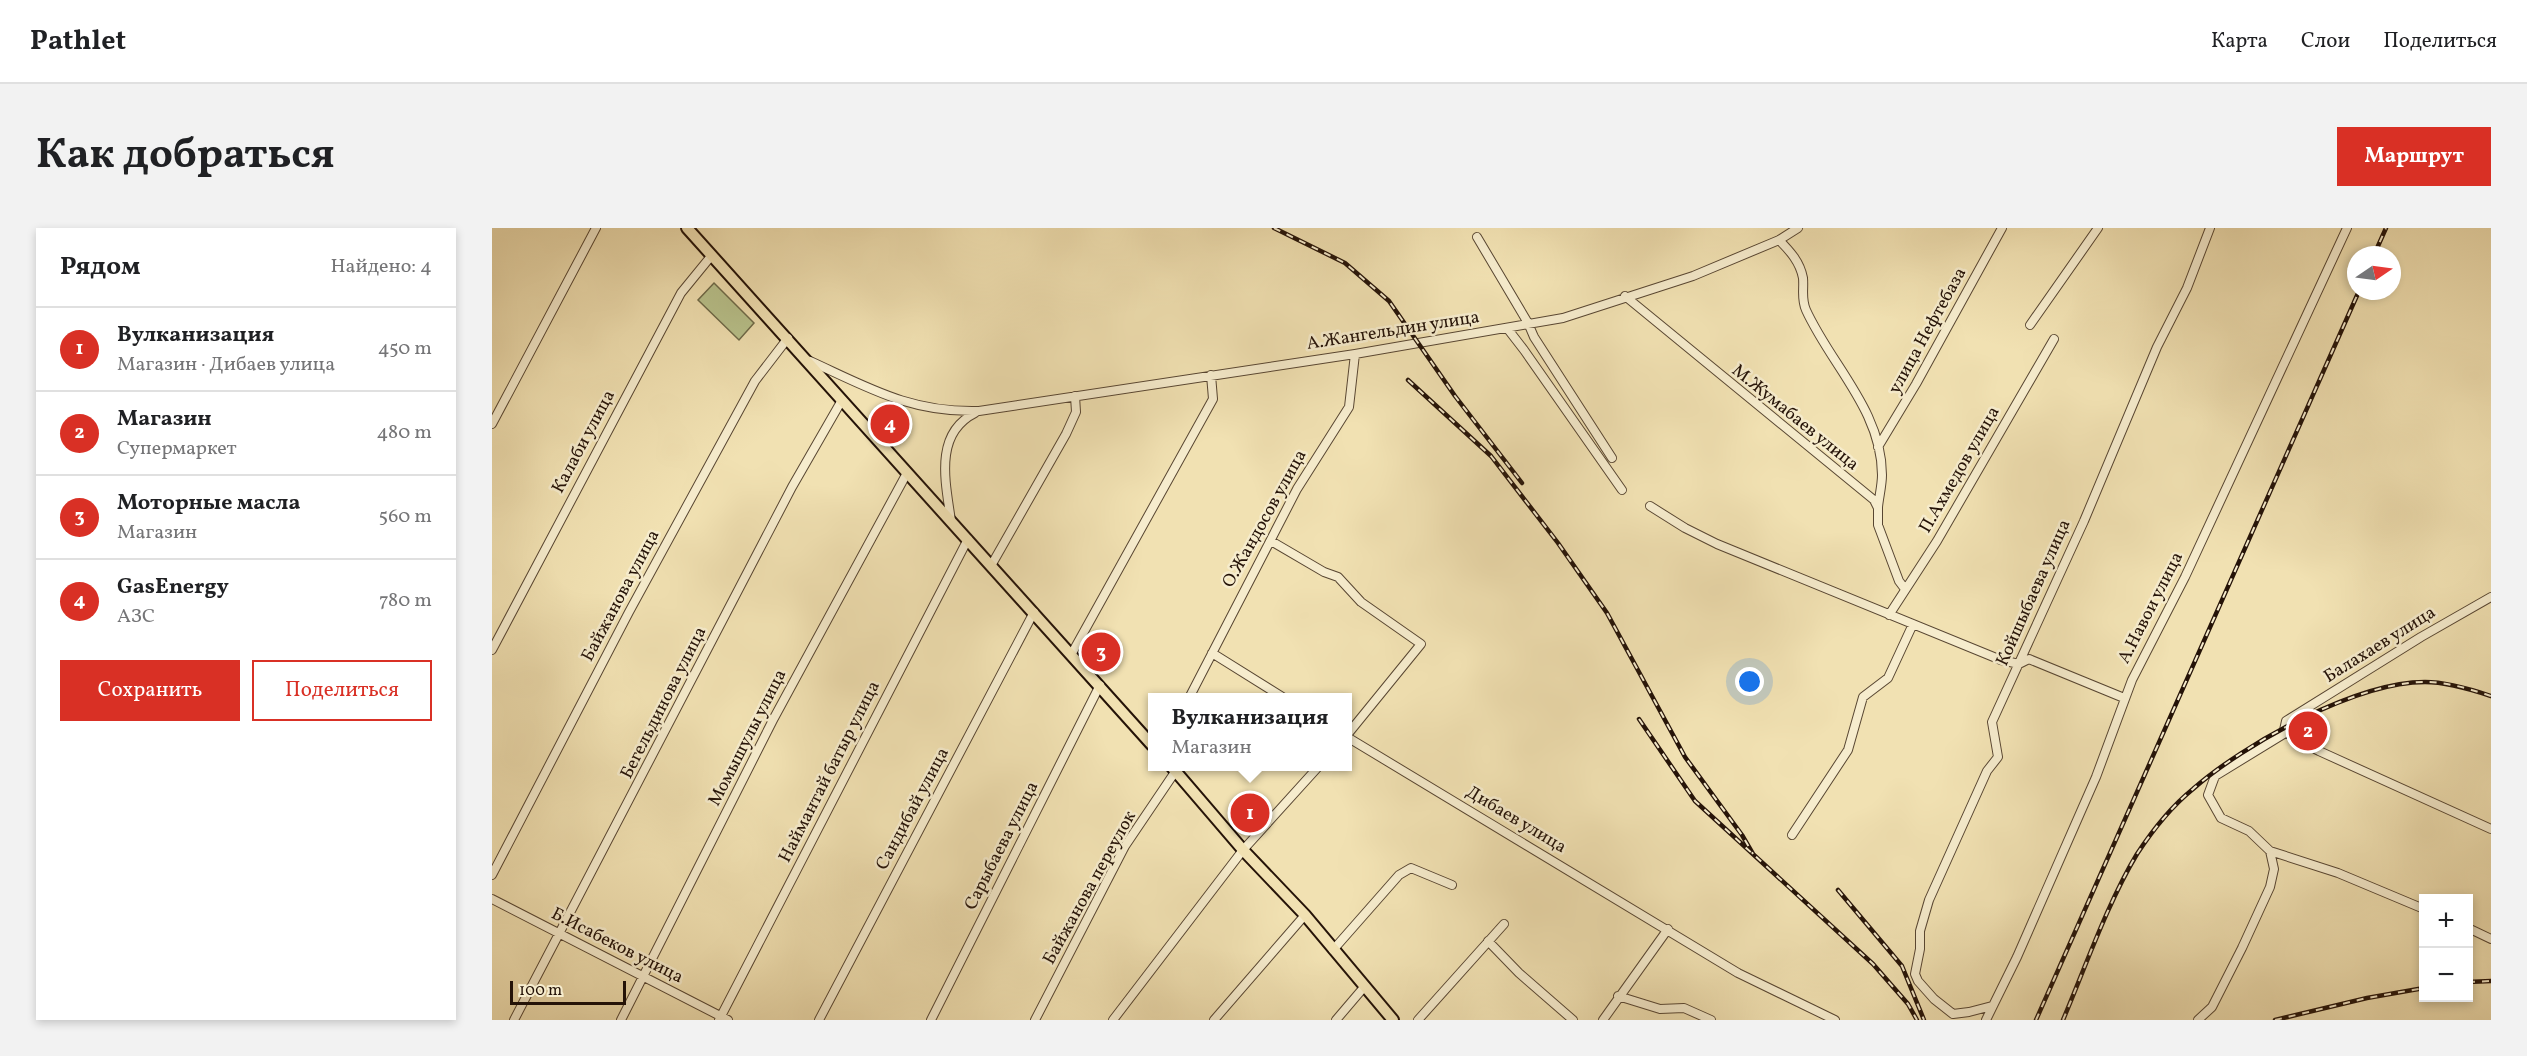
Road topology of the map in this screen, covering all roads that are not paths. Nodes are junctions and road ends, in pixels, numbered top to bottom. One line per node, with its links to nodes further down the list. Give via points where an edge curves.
1 (596, 228): 23 (street)
2 (687, 228): 10 (main road)
3 (1798, 228): 9 (street, А.Жангельдин улица)
4 (2002, 228): 24 (street, улица Нефтебаза)
5 (2098, 228): 13 (street)
6 (2210, 228): 42 (street, Койшыбаева улица, via 2187,288 2157,346)
7 (2347, 228): 46 (street, А.Навои улица, via 2185,577)
8 (1477, 237): 12 (street)
9 (1779, 240): 11 (street, А.Жангельдин улица, via 1693,276); 24 (street, via 1795,256 1803,277 1803,303 1869,414)
10 (712, 255): 15 (main road); 39 (street, Калаби улица, via 681,293)
11 (1625, 297): 12 (street, А.Жангельдин улица, via 1563,318); 29 (street, М.Жумабаев улица, via 1874,500)
12 (1528, 323): 14 (street, А.Жангельдин улица); 25 (street)
13 (2030, 325)
14 (1507, 328): 17 (street, А.Жангельдин улица); 27 (street)
15 (788, 339): 18 (main road); 58 (street, Байжанова улица, via 755,381)
16 (2054, 339): 34 (street, П.Ахмедов улица)
17 (1355, 354): 19 (street, А.Жангельдин улица); 32 (street, О.Жандосов улица, via 1349,407 1297,489)
18 (808, 361): 21 (main road); 22 (street, А.Жангельдин улица, via 897,400 955,412)
19 (1211, 375): 20 (street, А.Жангельдин улица); 41 (street, via 1213,399)
20 (1075, 396): 22 (street, А.Жангельдин улица); 33 (street, via 1076,412 1066,434)
21 (842, 400): 26 (main road); 66 (street, Бегельдинова улица, via 792,487)
22 (979, 411): 30 (street, via 957,426 946,448 945,480)
23 (492, 424)
24 (1878, 447): 29 (street, via 1882,475)
25 (1612, 458)
26 (907, 473): 30 (main road); 70 (street, Момышулы улица, via 774,718)
27 (1622, 490)
28 (1650, 506): 37 (street, via 1717,544)
29 (1878, 508): 34 (street, via 1878,525)
30 (951, 521): 31 (main road)
31 (968, 539): 33 (main road); 74 (street, Наймантай батыр улица)
32 (1271, 542): 40 (street, О.Жандосов улица); 47 (street, Дибаев улица, via 1338,577 1361,602 1421,644)
33 (992, 564): 36 (main road)
34 (1905, 589): 37 (street, П.Ахмедов улица)
35 (2491, 597): 48 (street, Балахаев улица, via 2286,721)
36 (1034, 612): 41 (main road); 77 (street, Сандибай улица)
37 (1889, 615): 38 (street)
38 (1913, 624): 42 (street); 55 (street, via 1888,678 1863,697 1848,750)
39 (492, 650)
40 (1212, 653): 44 (street, О.Жандосов улица); 45 (street)
41 (1071, 655): 43 (main road)
42 (2019, 664): 46 (street, via 2029,659); 73 (street, Койшыбаева улица, via 1992,722 1998,757 1987,771 1929,900 1920,931 1915,974 1922,987 1953,1014)
43 (1100, 685): 50 (main road); 78 (street, Сарыбаева улица)
44 (1192, 693)
45 (1276, 693)
46 (2124, 698): 73 (street, А.Навои улица, via 2096,777)
47 (1352, 730)
48 (2287, 732): 54 (street, via 2319,752); 57 (street, via 2215,776 2208,795 2221,818 2249,831)
49 (1352, 739): 64 (street, Дибаев улица)
50 (1148, 740)
51 (1172, 771): 79 (street, Байжанова переулок, via 1125,846)
52 (1175, 771): 56 (main road)
53 (1315, 771): 56 (street)
54 (2491, 829)
55 (1792, 835)
56 (1244, 850): 62 (main road); 80 (street)
57 (2270, 851): 61 (street, via 2338,873); 90 (street, via 2274,869 2270,887 2212,1007)
58 (492, 875)
59 (1452, 885): 69 (street, via 1412,868 1399,875)
60 (492, 899): 66 (street, Б.Исабеков улица)
61 (2419, 907)
62 (1305, 915): 69 (main road); 81 (street)
63 (1504, 924): 68 (street)
64 (1668, 929): 72 (street); 88 (street, Дибаев улица, via 1738,973)
65 (2473, 930): 67 (street)
66 (561, 934): 70 (street, Б.Исабеков улица); 75 (street, Бегельдинова улица)
67 (2491, 939)
68 (1488, 941): 84 (street); 85 (street)
69 (1333, 950): 71 (main road)
70 (643, 977): 74 (street, Б.Исабеков улица); 76 (street, Момышулы улица)
71 (1365, 987): 82 (street); 83 (main road)
72 (1618, 996): 86 (street); 87 (street, via 1660,1009 1684,1008)
73 (1992, 1006): 89 (street, А.Навои улица)
74 (722, 1019)
75 (514, 1020)
76 (621, 1020)
77 (819, 1020)
78 (931, 1020)
79 (1035, 1020)
80 (1113, 1020)
81 (1214, 1020)
82 (1336, 1020)
83 (1393, 1020)
84 (1418, 1020)
85 (1573, 1020)
86 (1603, 1020)
87 (1711, 1020)
88 (1835, 1020)
89 (1986, 1020)
90 (2198, 1020)

